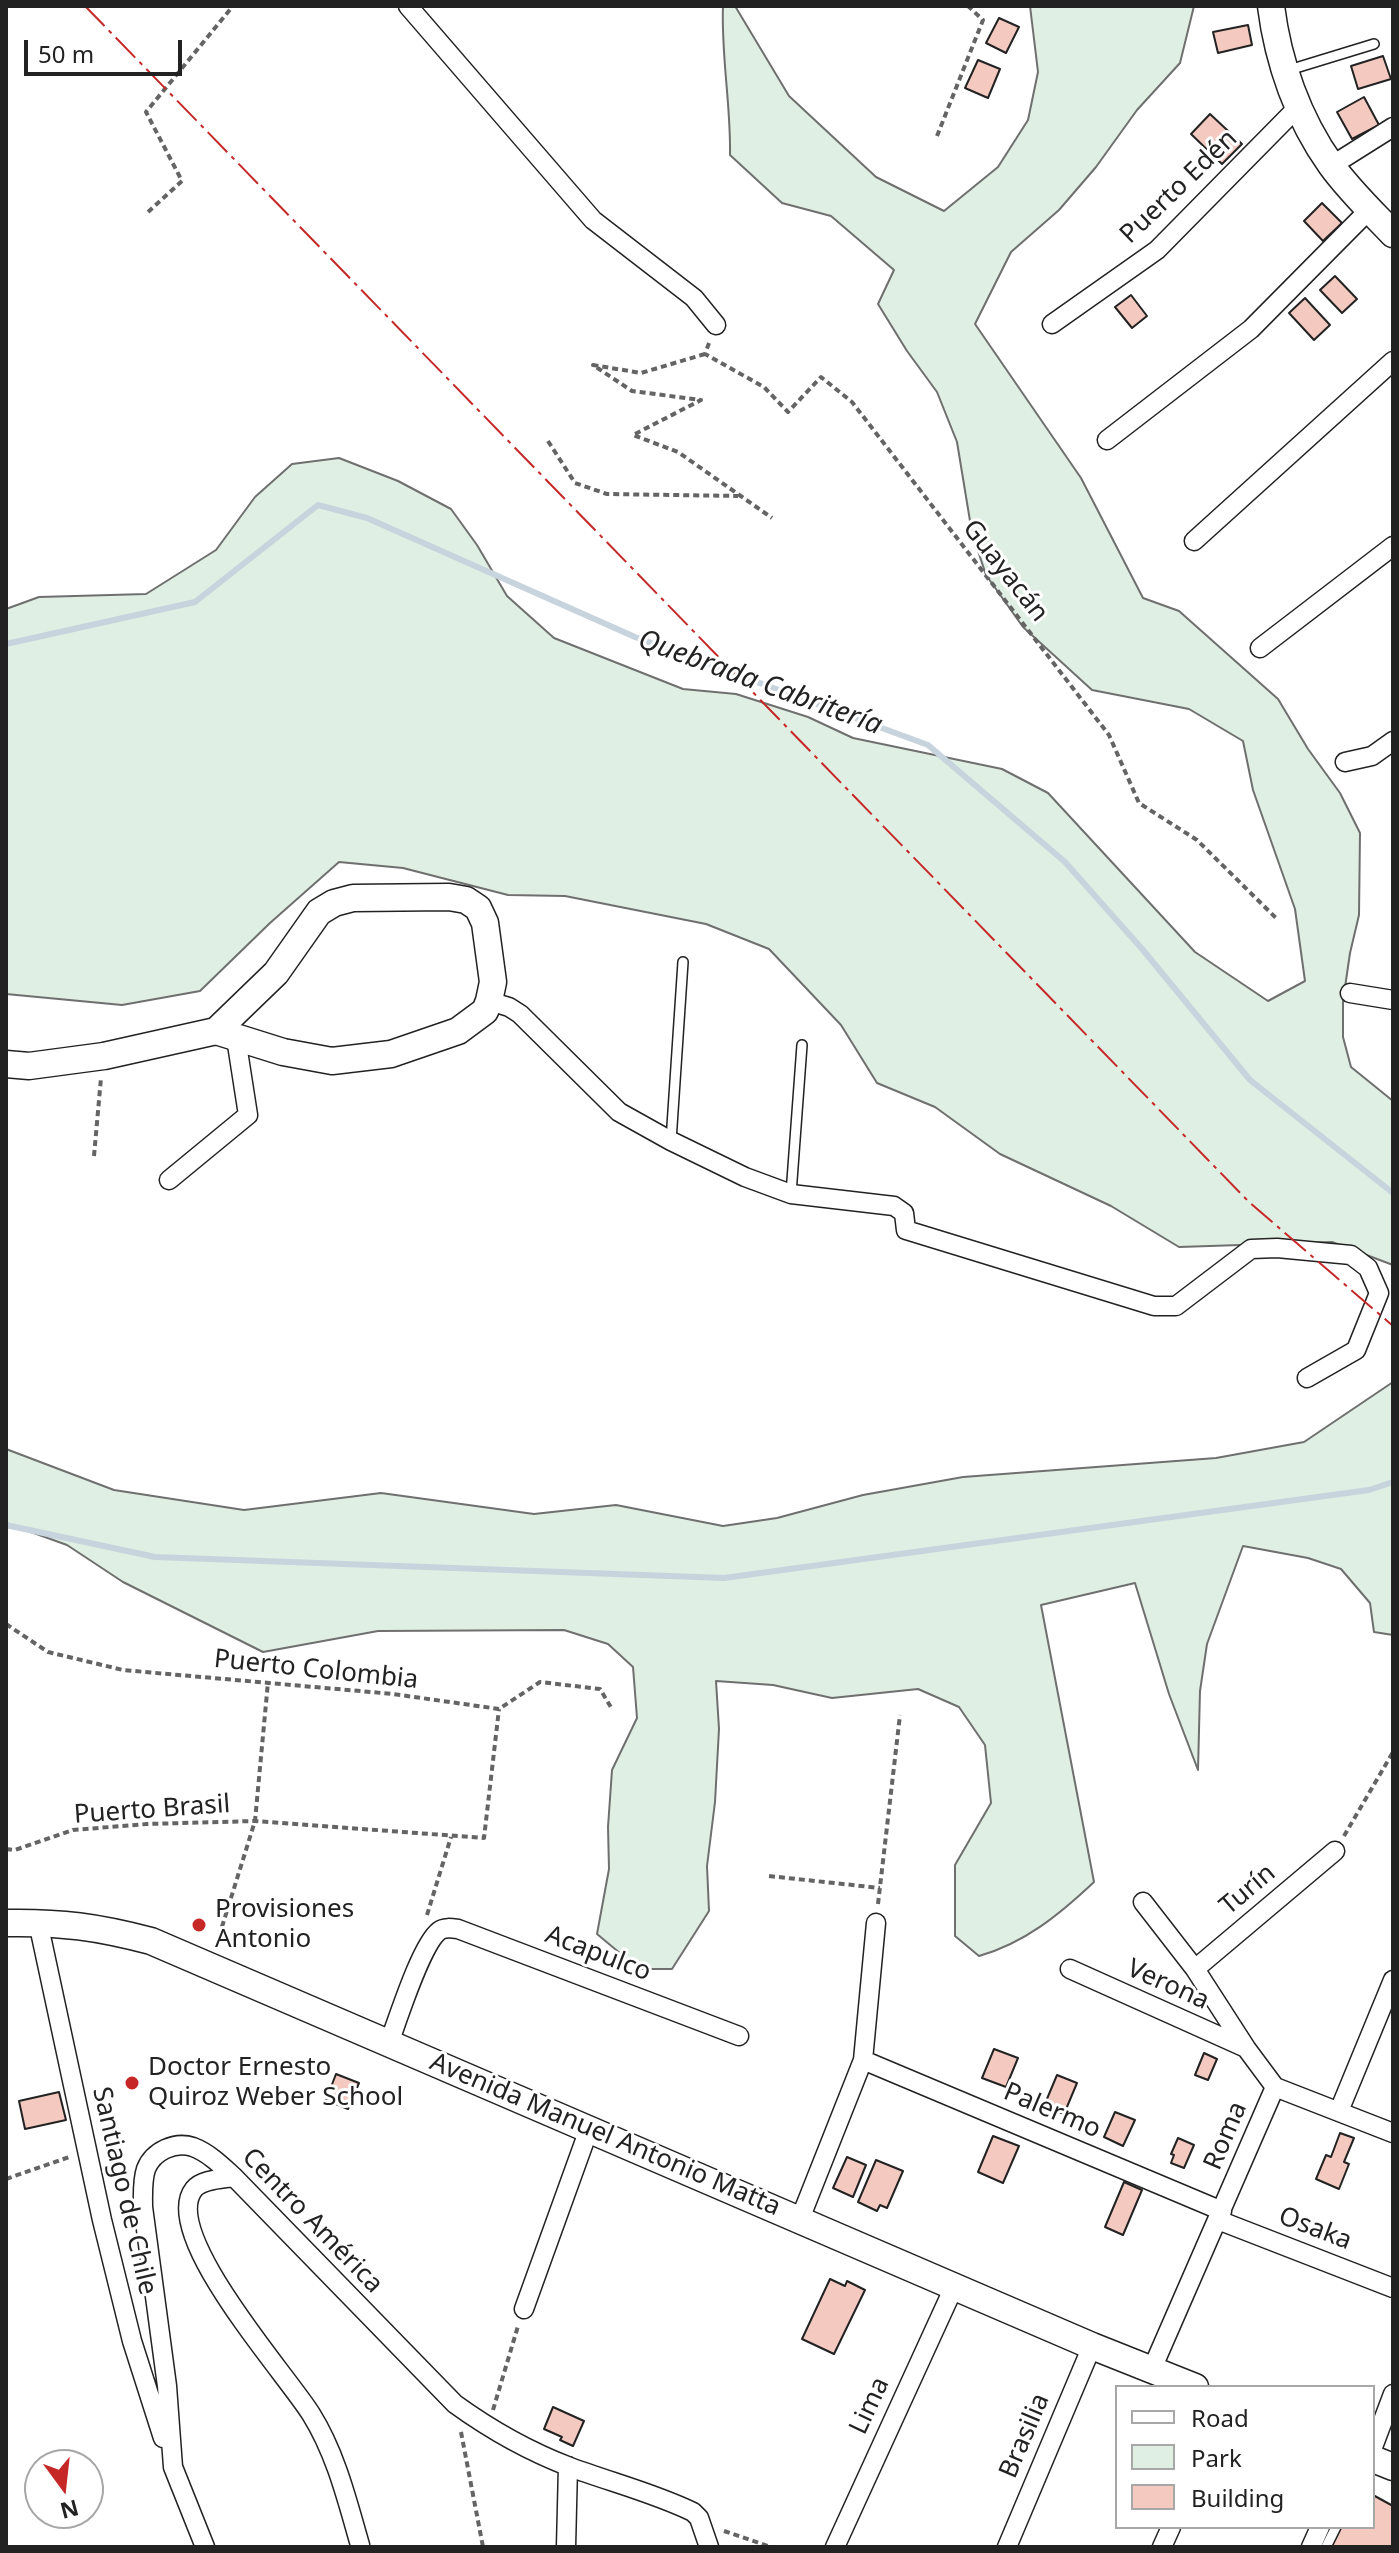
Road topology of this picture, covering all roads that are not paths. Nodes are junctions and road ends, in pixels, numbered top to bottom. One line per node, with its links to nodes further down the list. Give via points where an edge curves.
1 (408, 6): 11 (street, via 593,220 694,298)
2 (1271, 6): 4 (main road)
3 (1374, 44): 4 (lane)
4 (1286, 72): 5 (main road)
5 (1297, 108): 7 (main road); 10 (street, Puerto Edén, via 1157,250)
6 (1393, 127): 7 (street)
7 (1331, 166): 8 (main road)
8 (1370, 209): 9 (main road); 13 (street, via 1251,329)
9 (1393, 234)
10 (1052, 324)
11 (716, 325)
12 (1393, 361): 14 (street)
13 (1107, 440)
14 (1194, 541)
15 (1393, 546): 16 (street)
16 (1260, 648)
17 (1393, 741): 18 (street, via 1372,756)
18 (1345, 762)
19 (683, 962): 26 (lane)
20 (1350, 993): 21 (street)
21 (1393, 1000)
22 (489, 1001): 23 (main road, via 479,1017 458,1031 362,1059 332,1061 283,1052); 23 (main road, via 490,944 478,908 449,897 353,898 319,912); 26 (street, via 520,1014 619,1112)
23 (226, 1034): 25 (main road, via 104,1056); 27 (street, via 248,1115)
24 (802, 1045): 28 (lane)
25 (6, 1064)
26 (671, 1141): 28 (street)
27 (169, 1180)
28 (791, 1194): 29 (street, via 894,1206 904,1213 906,1230 1154,1306 1176,1306 1251,1249 1351,1255 1368,1268 1379,1293 1356,1350)
29 (1307, 1378)
30 (1335, 1851): 36 (street, Turín)
31 (1143, 1902): 36 (street, Roma)
32 (38, 1922): 33 (main road, Avenida Manuel Antonio Matta); 39 (main road, Avenida Manuel Antonio Matta, via 102,1928 151,1941); 58 (street, Santiago de Chile, via 132,2341)
33 (6, 1923)
34 (876, 1923): 41 (street)
35 (1070, 1969): 40 (street, Verona)
36 (1195, 1969): 40 (street, Roma)
37 (1393, 1981): 43 (street)
38 (739, 2036): 39 (street, Acapulco, via 446,1928 424,1954)
39 (389, 2043): 44 (main road, Avenida Manuel Antonio Matta)
40 (1246, 2048): 42 (street, Roma)
41 (863, 2060): 47 (street, Palermo); 48 (street)
42 (1275, 2087): 43 (street); 47 (street, Roma)
43 (1339, 2111): 45 (street)
44 (589, 2129): 48 (main road, Avenida Manuel Antonio Matta); 51 (street)
45 (1393, 2133)
46 (234, 2177): 57 (street, Centro América, via 455,2404 487,2427); 58 (street, Centro América, via 216,2160 176,2144 146,2167 143,2207); 60 (street, via 196,2187 189,2199 191,2227 227,2300 311,2413 334,2458)
47 (1220, 2215): 50 (street, Osaka); 53 (street, Roma)
48 (800, 2219): 49 (main road, Avenida Manuel Antonio Matta)
49 (954, 2287): 52 (main road, Avenida Manuel Antonio Matta); 64 (street, Lima)
50 (1393, 2288)
51 (524, 2309)
52 (1092, 2346): 53 (main road, Avenida Manuel Antonio Matta); 65 (street, Brasilia)
53 (1152, 2369): 54 (main road, Avenida Manuel Antonio Matta)
54 (1190, 2385)
55 (1393, 2394): 56 (street)
56 (1375, 2442)
57 (568, 2466): 62 (street); 63 (street, Centro América, via 679,2505 699,2518)
58 (173, 2467): 61 (street, Centro América)
59 (1335, 2529): 66 (lane)
60 (360, 2545)
61 (205, 2547)
62 (566, 2547)
63 (709, 2547)
64 (835, 2547)
65 (1007, 2547)
66 (1326, 2547)

